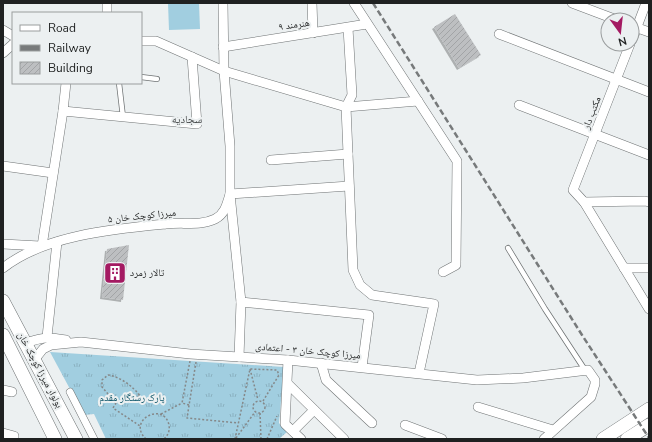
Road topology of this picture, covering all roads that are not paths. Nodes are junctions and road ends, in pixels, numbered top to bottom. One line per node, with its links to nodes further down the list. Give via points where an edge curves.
1 (223, 3): 16 (street)
2 (312, 3): 11 (street)
3 (354, 3): 8 (street)
4 (572, 3): 6 (street)
5 (646, 3): 7 (street)
6 (600, 14)
7 (640, 15)
8 (367, 24): 9 (street, هنرمند ۹); 27 (street)
9 (348, 28): 11 (street, هنرمند ۹); 29 (street, via 352,95)
10 (3, 30): 13 (street)
11 (313, 33): 16 (street, هنرمند ۹)
12 (499, 34): 23 (street)
13 (12, 35)
14 (142, 41): 19 (street, via 156,41)
15 (12, 45): 18 (street)
16 (223, 46): 20 (street)
17 (627, 52): 23 (street, مکتب دار)
18 (3, 53)
19 (192, 57): 20 (street); 31 (street, via 197,124)
20 (224, 71): 29 (street); 39 (street, via 230,146)
21 (142, 77): 22 (lane)
22 (157, 79)
23 (616, 80): 26 (street); 32 (street, مکتب دار)
24 (66, 84): 30 (street)
25 (119, 84): 31 (lane)
26 (649, 92)
27 (418, 101): 29 (street); 49 (street, via 457,161 456,265)
28 (519, 105): 32 (street)
29 (346, 107): 33 (street)
30 (63, 112): 31 (street); 37 (street)
31 (123, 117)
32 (595, 134): 34 (street); 40 (street, مکتب دار, via 574,190)
33 (348, 154): 35 (street); 38 (street)
34 (649, 155)
35 (271, 160)
36 (3, 166): 37 (street)
37 (53, 173): 44 (street)
38 (349, 186): 39 (street); 63 (street, via 353,270 360,286 372,295 434,304)
39 (230, 194): 42 (street, میرزا کوچک خان ۵, via 221,215 205,222 114,229); 51 (street)
40 (584, 202): 41 (street); 47 (street)
41 (649, 202)
42 (56, 242): 44 (street, میرزا کوچک خان ۵); 53 (street)
43 (3, 244): 44 (street, میرزا کوچک خان ۵)
44 (42, 246): 46 (street, میرزا کوچک خان ۵)
45 (508, 248): 62 (lane)
46 (3, 268)
47 (624, 268): 48 (street); 52 (street)
48 (649, 268)
49 (443, 272)
50 (3, 301): 56 (main road, بولوار میرزا کوچک خان)
51 (241, 302): 57 (street); 61 (street, via 369,314)
52 (649, 309)
53 (47, 337): 55 (street); 56 (street)
54 (4, 340): 76 (main road, بولوار میرزا کوچک خان)
55 (81, 342): 57 (street, میرزا کوچک خان ۳ - اعتمادی); 58 (street, میرزا کوچک خان ۳ - اعتمادی, via 51,345 43,349)
56 (26, 343): 58 (main road, بولوار میرزا کوچک خان)
57 (239, 357): 59 (street, میرزا کوچک خان ۳ - اعتمادی)
58 (35, 359): 77 (main road, بولوار میرزا کوچک خان)
59 (288, 360): 60 (street, میرزا کوچک خان ۳ - اعتمادی); 64 (street)
60 (321, 363): 61 (street, میرزا کوچک خان ۳ - اعتمادی); 69 (street, via 326,380)
61 (362, 367): 63 (street, میرزا کوچک خان ۳ - اعتمادی)
62 (585, 370): 63 (street, میرزا کوچک خان ۳ - اعتمادی, via 523,378 477,380); 72 (street, via 588,370 595,380 591,397)
63 (419, 373)
64 (284, 381): 68 (street); 73 (street, via 285,424)
65 (70, 392): 78 (street)
66 (478, 407): 72 (street)
67 (649, 409): 83 (main road)
68 (314, 410): 73 (street); 80 (street)
69 (372, 422)
70 (405, 425): 81 (street)
71 (649, 425): 84 (main road)
72 (553, 430): 82 (street)
73 (293, 431): 79 (street)
74 (3, 434): 75 (street)
75 (14, 438)
76 (55, 439)
77 (76, 439)
78 (94, 439)
79 (301, 439)
80 (344, 439)
81 (442, 439)
82 (544, 439)
83 (603, 439)
84 (627, 439)

